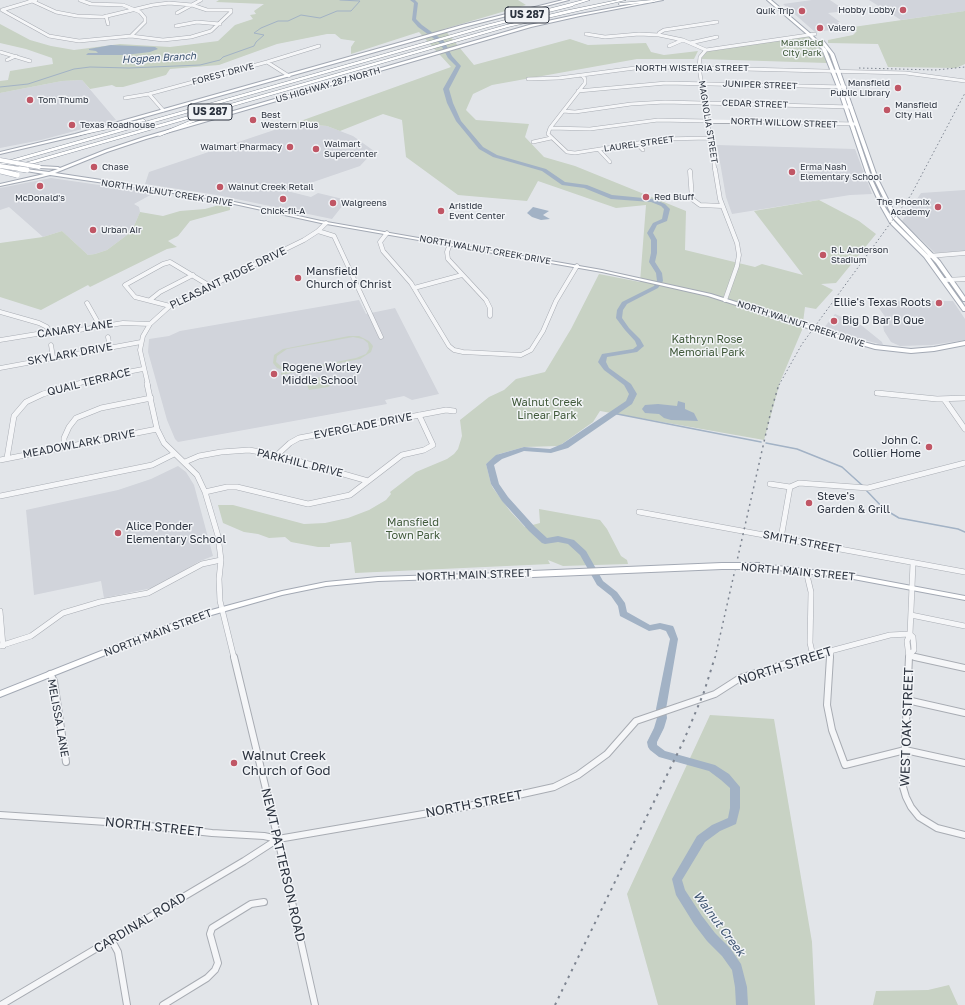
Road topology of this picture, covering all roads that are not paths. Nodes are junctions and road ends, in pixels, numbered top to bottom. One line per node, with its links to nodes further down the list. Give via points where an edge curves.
1 (32, 0): 22 (street, via 56,12); 38 (street, via 2,10 49,36)
2 (80, 0): 14 (street, via 91,4)
3 (121, 0): 14 (street)
4 (158, 0): 15 (street)
5 (201, 0): 16 (street)
6 (567, 0): 57 (main road, US HIGHWAY 287 NORTH, via 445,31)
7 (588, 0): 20 (highway)
8 (598, 0): 20 (highway, US 287)
9 (624, 0): 24 (highway, US 287)
10 (661, 0): 13 (main road, US HIGHWAY 287 NORTH)
11 (769, 0): 18 (main road)
12 (776, 0): 17 (main road)
13 (654, 1): 24 (highway, via 612,5); 78 (main road, US HIGHWAY 287 NORTH, via 555,20)
14 (116, 4): 19 (street)
15 (160, 4): 16 (street); 19 (street)
16 (192, 5): 21 (street); 28 (street, via 207,10 231,10)
17 (785, 7): 18 (main road); 29 (main road)
18 (779, 8): 29 (main road)
19 (134, 9): 23 (street); 36 (street, via 143,14 145,22)
20 (552, 9): 65 (highway, US 287)
21 (177, 13)
22 (78, 16): 23 (street); 25 (street)
23 (106, 16): 27 (street)
24 (543, 17): 67 (highway, US 287)
25 (72, 22)
26 (717, 22): 34 (street, via 664,30)
27 (108, 24)
28 (220, 24): 30 (street, via 197,22); 36 (street, via 204,34 183,39 163,40)
29 (801, 24): 32 (main road); 35 (main road)
30 (176, 26)
31 (586, 34): 34 (street, via 605,37)
32 (815, 34): 35 (street); 42 (main road)
33 (76, 35): 38 (street)
34 (659, 35): 39 (street)
35 (810, 35): 41 (main road); 45 (street)
36 (131, 36): 38 (street)
37 (717, 37): 40 (street)
38 (71, 40)
39 (683, 40): 40 (street); 44 (street)
40 (690, 43): 45 (street)
41 (821, 44): 42 (main road); 47 (main road)
42 (826, 44): 48 (main road)
43 (319, 46): 52 (street, FOREST DRIVE)
44 (670, 46)
45 (706, 50): 53 (street, MAGNOLIA STREET, via 700,56)
46 (0, 52): 49 (street)
47 (827, 53): 48 (main road); 54 (main road)
48 (832, 54): 55 (main road)
49 (16, 56): 50 (street); 51 (street)
50 (7, 60)
51 (30, 61)
52 (267, 62): 57 (street); 64 (street, FOREST DRIVE)
53 (699, 67): 54 (street, NORTH WISTERIA STREET); 56 (street, NORTH WISTERIA STREET, via 635,68); 60 (street, MAGNOLIA STREET)
54 (833, 70): 55 (street, NORTH WISTERIA STREET); 61 (main road)
55 (838, 71): 59 (street, NORTH WISTERIA STREET, via 918,73); 62 (main road)
56 (582, 75): 58 (street, NORTH WISTERIA STREET); 63 (street, via 585,82)
57 (289, 76): 71 (main road, US HIGHWAY 287 NORTH)
58 (528, 79)
59 (965, 81)
60 (702, 83): 61 (street, JUNIPER STREET); 63 (street, JUNIPER STREET, via 649,84); 68 (street, MAGNOLIA STREET)
61 (839, 87): 62 (street, JUNIPER STREET); 69 (main road)
62 (845, 87): 70 (main road)
63 (578, 92): 72 (street)
64 (149, 94): 66 (street, FOREST DRIVE); 71 (street)
65 (238, 97): 77 (highway); 89 (highway, US 287)
66 (125, 98)
67 (248, 101): 78 (highway); 92 (highway, US 287)
68 (705, 103): 69 (street, CEDAR STREET); 72 (street, CEDAR STREET, via 620,105); 73 (street, MAGNOLIA STREET)
69 (846, 107): 70 (street, CEDAR STREET); 74 (main road)
70 (851, 107): 75 (main road)
71 (163, 110): 77 (main road, US HIGHWAY 287 NORTH)
72 (563, 112): 76 (street)
73 (708, 121): 74 (street, NORTH WILLOW STREET); 76 (street, NORTH WILLOW STREET, via 658,120 590,129); 80 (street, MAGNOLIA STREET)
74 (851, 125): 75 (street, NORTH WILLOW STREET); 88 (main road)
75 (857, 125): 91 (main road)
76 (550, 128): 79 (street, via 548,134)
77 (76, 135): 85 (main road, US HIGHWAY 287 NORTH)
78 (158, 135): 90 (main road, US HIGHWAY 287 NORTH)
79 (551, 138): 81 (street); 83 (street, LAUREL STREET, via 567,152)
80 (710, 138): 82 (street, LAUREL STREET, via 672,138); 100 (street, MAGNOLIA STREET)
81 (533, 142)
82 (636, 143): 83 (street, LAUREL STREET); 84 (street)
83 (598, 149): 87 (street)
84 (643, 150)
85 (0, 154)
86 (0, 160): 90 (main road, bridge, via 52,169)
87 (610, 162)
88 (865, 165): 91 (main road); 96 (main road)
89 (0, 166): 94 (main road, NORTH WALNUT CREEK DRIVE, bridge)
90 (68, 166): 94 (main road, US HIGHWAY 287 NORTH); 95 (main road, via 62,172)
91 (871, 166): 97 (main road)
92 (0, 171): 98 (main road, bridge, via 17,175 13,180)
93 (690, 171): 100 (street, via 692,199 700,205)
94 (47, 174): 95 (main road, NORTH WALNUT CREEK DRIVE); 98 (main road, US HIGHWAY 287 NORTH)
95 (68, 177): 103 (main road, NORTH WALNUT CREEK DRIVE, via 207,197)
96 (870, 179): 97 (main road); 99 (main road)
97 (876, 179): 99 (main road)
98 (1, 184)
99 (881, 196): 101 (main road); 102 (main road)
100 (722, 206): 120 (street, MAGNOLIA STREET, via 737,243 739,255)
101 (882, 207): 102 (main road); 104 (main road)
102 (889, 207): 104 (main road)
103 (326, 222): 105 (street, PLEASANT RIDGE DRIVE); 106 (main road, NORTH WALNUT CREEK DRIVE)
104 (902, 229): 109 (main road); 110 (main road)
105 (318, 231): 117 (street, PLEASANT RIDGE DRIVE); 131 (street, via 334,236)
106 (387, 233): 107 (main road, NORTH WALNUT CREEK DRIVE); 118 (street, via 380,242 383,251)
107 (450, 244): 111 (main road, NORTH WALNUT CREEK DRIVE); 113 (street, via 448,259)
108 (965, 253): 109 (street)
109 (932, 255): 110 (street); 116 (main road)
110 (926, 256): 115 (main road)
111 (577, 266): 118 (street, via 556,301 536,344 528,353 521,355 454,350); 120 (main road, NORTH WALNUT CREEK DRIVE)
112 (193, 275): 117 (street); 119 (street); 119 (street, via 167,262 125,285 132,295)
113 (462, 275): 118 (street); 126 (street, via 486,300)
114 (965, 279): 116 (street)
115 (945, 280): 116 (street); 124 (main road)
116 (951, 280): 121 (main road)
117 (210, 286): 123 (street, PLEASANT RIDGE DRIVE)
118 (414, 288)
119 (150, 300): 123 (street)
120 (725, 300): 134 (main road, NORTH WALNUT CREEK DRIVE, via 881,348 911,351)
121 (965, 300)
122 (87, 303): 128 (street)
123 (170, 306): 127 (street, PLEASANT RIDGE DRIVE)
124 (964, 307)
125 (0, 312): 129 (street, via 44,325)
126 (490, 316)
127 (150, 324): 128 (street, CANARY LANE, via 123,323); 133 (street, PLEASANT RIDGE DRIVE)
128 (100, 326): 129 (street, CANARY LANE)
129 (49, 332): 132 (street, CANARY LANE)
130 (108, 337): 136 (street)
131 (381, 337)
132 (0, 340)
133 (141, 342): 136 (street, SKYLARK DRIVE); 139 (street, PLEASANT RIDGE DRIVE)
134 (965, 343)
135 (51, 345): 137 (street)
136 (110, 347): 137 (street, SKYLARK DRIVE)
137 (53, 357): 138 (street, SKYLARK DRIVE)
138 (0, 368)
139 (143, 369): 141 (street, PLEASANT RIDGE DRIVE); 151 (street, QUAIL TERRACE, via 66,387 26,402 14,416)
140 (878, 393): 143 (street)
141 (151, 398): 146 (street, PLEASANT RIDGE DRIVE); 148 (street, via 101,408 76,418 68,427)
142 (965, 398): 143 (street)
143 (944, 399): 147 (street)
144 (454, 411): 145 (street, EVERGLADE DRIVE, via 446,410)
145 (419, 416): 150 (street, EVERGLADE DRIVE, via 299,438); 155 (street, via 433,445 402,455)
146 (157, 429): 148 (street, MEADOWLARK DRIVE); 149 (street, PLEASANT RIDGE DRIVE, via 164,443)
147 (965, 429)
148 (64, 447): 151 (street, MEADOWLARK DRIVE)
149 (174, 454): 153 (street, PLEASANT RIDGE DRIVE); 159 (street, via 152,465)
150 (277, 455): 153 (street, PARKHILL DRIVE, via 235,450 199,456); 155 (street, PARKHILL DRIVE)
151 (7, 458): 152 (street, MEADOWLARK DRIVE)
152 (0, 460)
153 (185, 462): 158 (street, PLEASANT RIDGE DRIVE, via 197,475)
154 (965, 463): 157 (street, via 862,488 799,483)
155 (368, 481): 158 (street, via 350,495 308,504 237,488 227,487)
156 (770, 484): 157 (street)
157 (790, 487): 161 (street)
158 (205, 492): 162 (street, PLEASANT RIDGE DRIVE, via 219,542)
159 (0, 496)
160 (639, 512): 161 (street, SMITH STREET)
161 (781, 538): 163 (street, SMITH STREET)
162 (221, 560): 168 (street, PLEASANT RIDGE DRIVE, via 219,592); 173 (street, via 202,564 148,593 100,602 63,613 31,636)
163 (913, 563): 165 (street, SMITH STREET); 166 (street, WEST OAK STREET)
164 (806, 570): 166 (main road, NORTH MAIN STREET); 168 (main road, NORTH MAIN STREET, bridge, via 722,566 401,578 342,583 282,593); 175 (street, via 811,592 810,643)
165 (965, 572)
166 (912, 587): 167 (main road, NORTH MAIN STREET); 170 (street, WEST OAK STREET)
167 (965, 598)
168 (222, 609): 178 (main road, NORTH MAIN STREET, via 150,634); 187 (street, NEWT PATTERSON ROAD)
169 (0, 611): 173 (street)
170 (911, 615): 171 (street); 172 (street, WEST OAK STREET)
171 (965, 626)
172 (910, 634): 174 (street, NORTH STREET, via 890,635); 176 (street, WEST OAK STREET, via 913,637 914,650)
173 (2, 646)
174 (831, 650): 175 (street, NORTH STREET); 182 (street, via 827,705 832,730 845,765)
175 (813, 656): 187 (street, NORTH STREET, via 740,678 715,694 636,721 608,754 578,776 554,787 464,807)
176 (909, 656): 177 (street); 180 (street, WEST OAK STREET)
177 (965, 668)
178 (50, 674): 179 (main road, NORTH MAIN STREET); 183 (street, MELISSA LANE, via 54,680)
179 (0, 694)
180 (907, 700): 181 (street); 182 (street, WEST OAK STREET)
181 (965, 713)
182 (905, 750): 184 (street); 186 (street, WEST OAK STREET, via 903,787 911,808 919,817 937,828)
183 (66, 762)
184 (965, 763)
185 (0, 815): 187 (street, NORTH STREET, via 122,823)
186 (965, 835)
187 (278, 839): 189 (street, CARDINAL ROAD); 193 (street, NEWT PATTERSON ROAD)
188 (264, 902): 192 (street, via 251,904 212,928 210,934 218,963 215,970 207,978)
189 (111, 940): 190 (street, CARDINAL ROAD); 191 (street, via 121,964)
190 (1, 1005)
191 (127, 1005)
192 (163, 1005)
193 (315, 1005)

